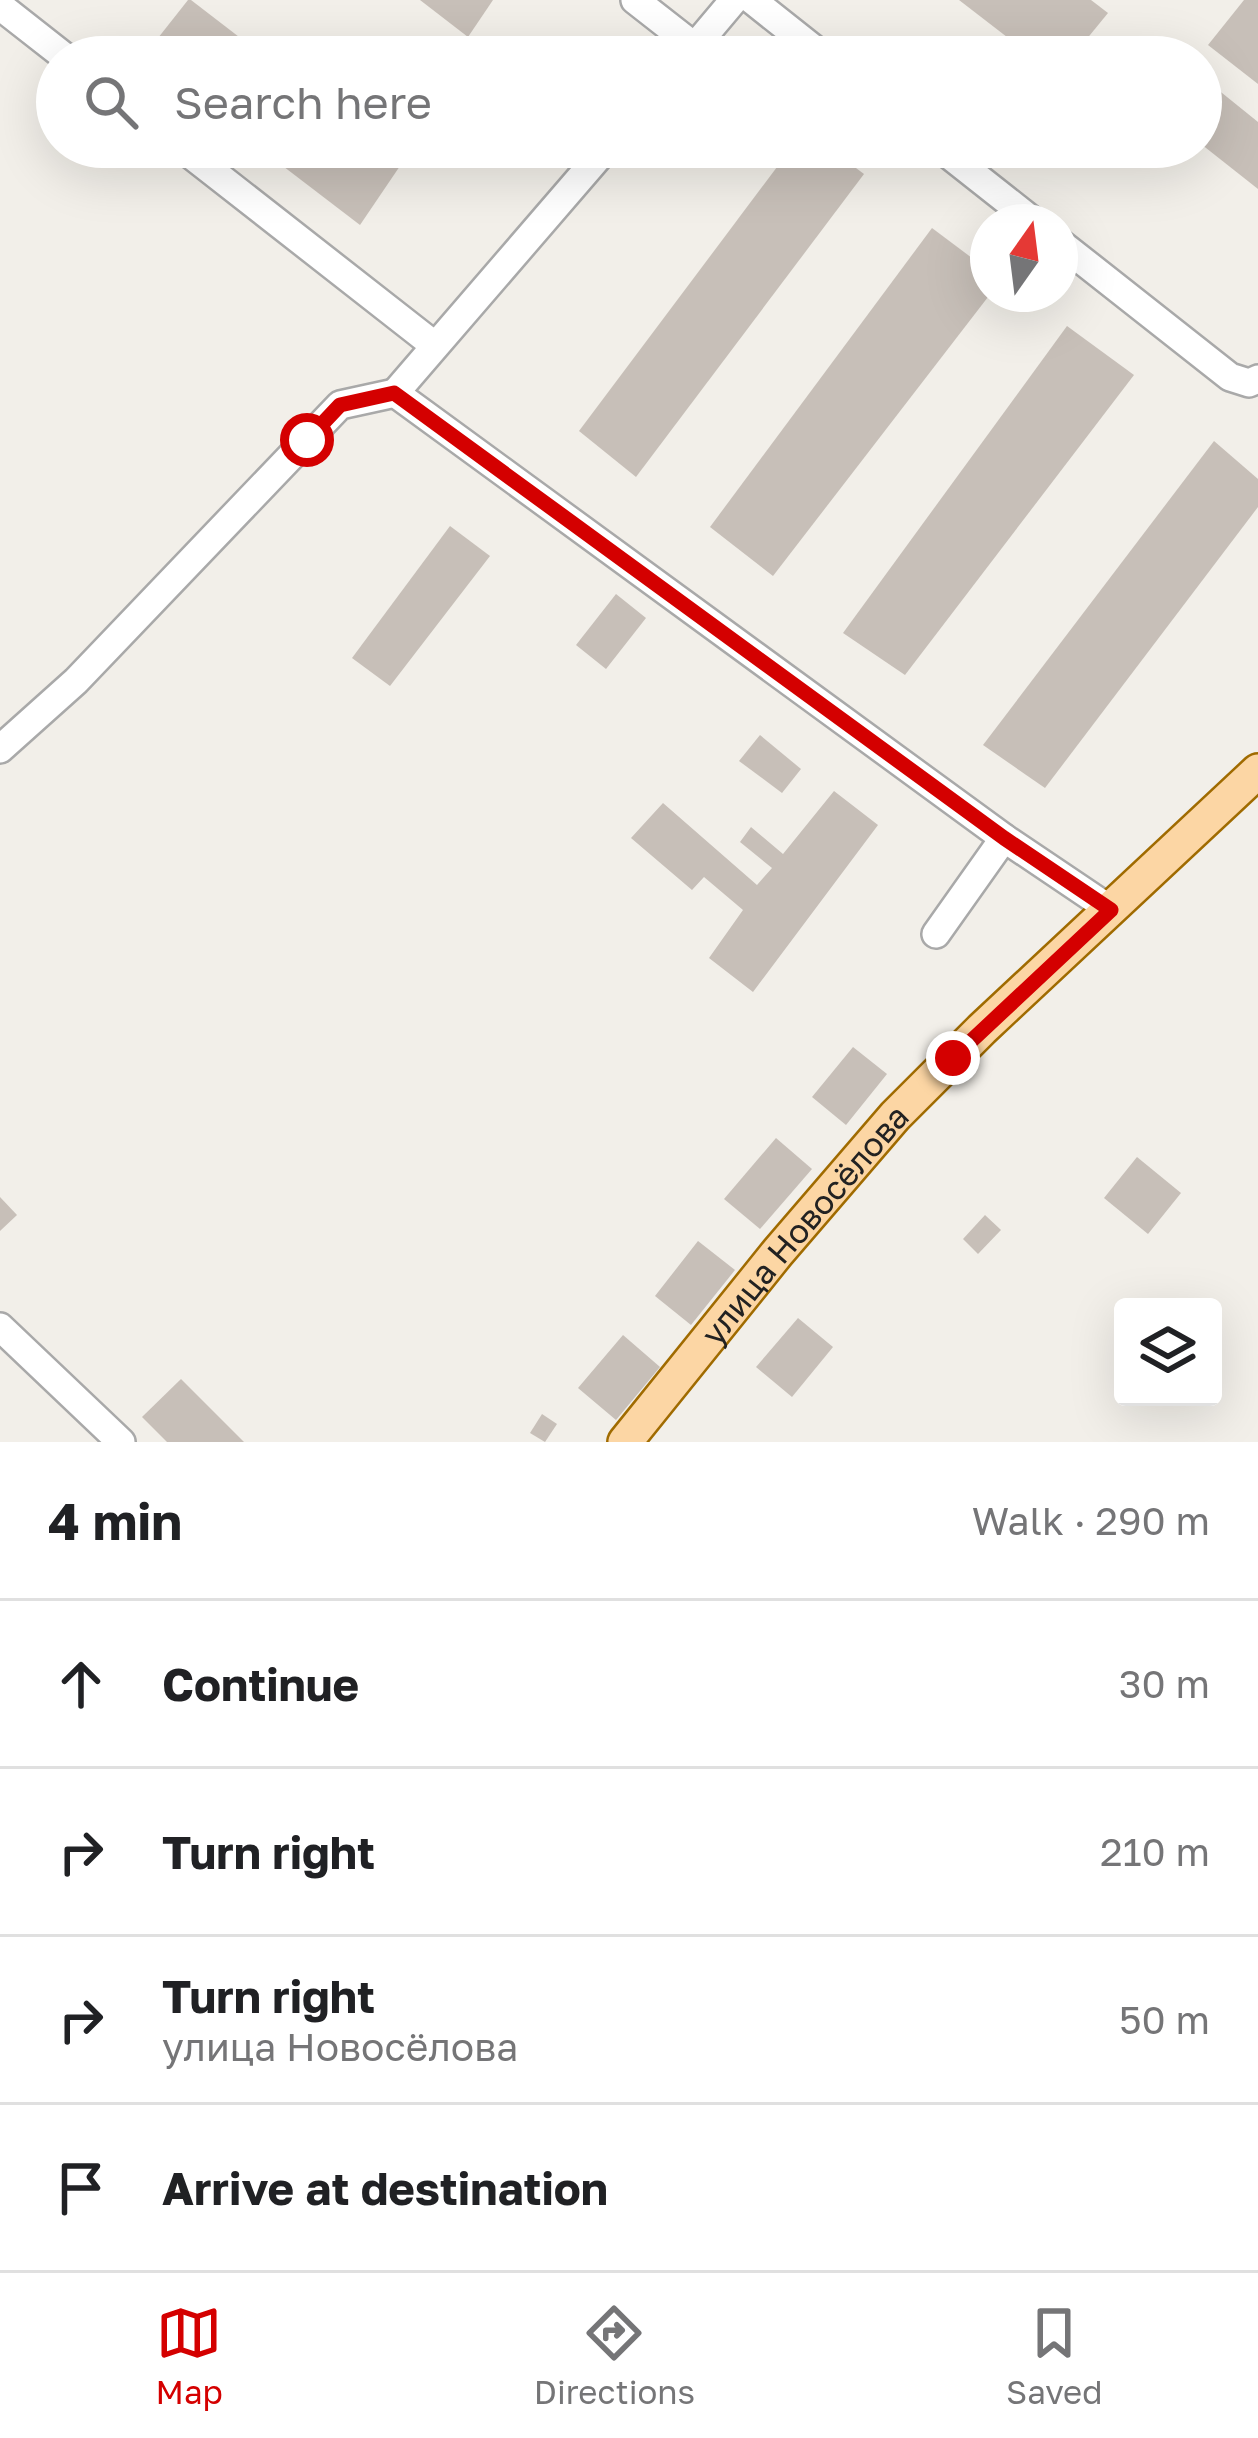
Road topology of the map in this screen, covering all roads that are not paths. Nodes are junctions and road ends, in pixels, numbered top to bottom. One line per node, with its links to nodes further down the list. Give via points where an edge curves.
1 (635, 0): 6 (lane)
2 (734, 0): 7 (lane)
3 (752, 0): 8 (lane)
4 (0, 6): 5 (lane)
5 (38, 36)
6 (673, 36)
7 (704, 36)
8 (797, 36)
9 (208, 168): 14 (lane)
10 (589, 168): 14 (lane)
11 (966, 168): 12 (lane)
12 (1011, 204)
13 (1078, 257): 15 (lane, via 1230,377)
14 (434, 345): 16 (lane)
15 (1258, 379)
16 (394, 393): 17 (lane, via 340,405); 19 (lane)
17 (0, 749)
18 (1258, 771): 20 (main road, улица Новосёлова)
19 (1004, 838): 20 (lane); 21 (lane)
20 (1111, 910): 24 (main road, улица Новосёлова, via 895,1116)
21 (936, 934)
22 (0, 1327): 23 (lane)
23 (121, 1442)
24 (625, 1442)

